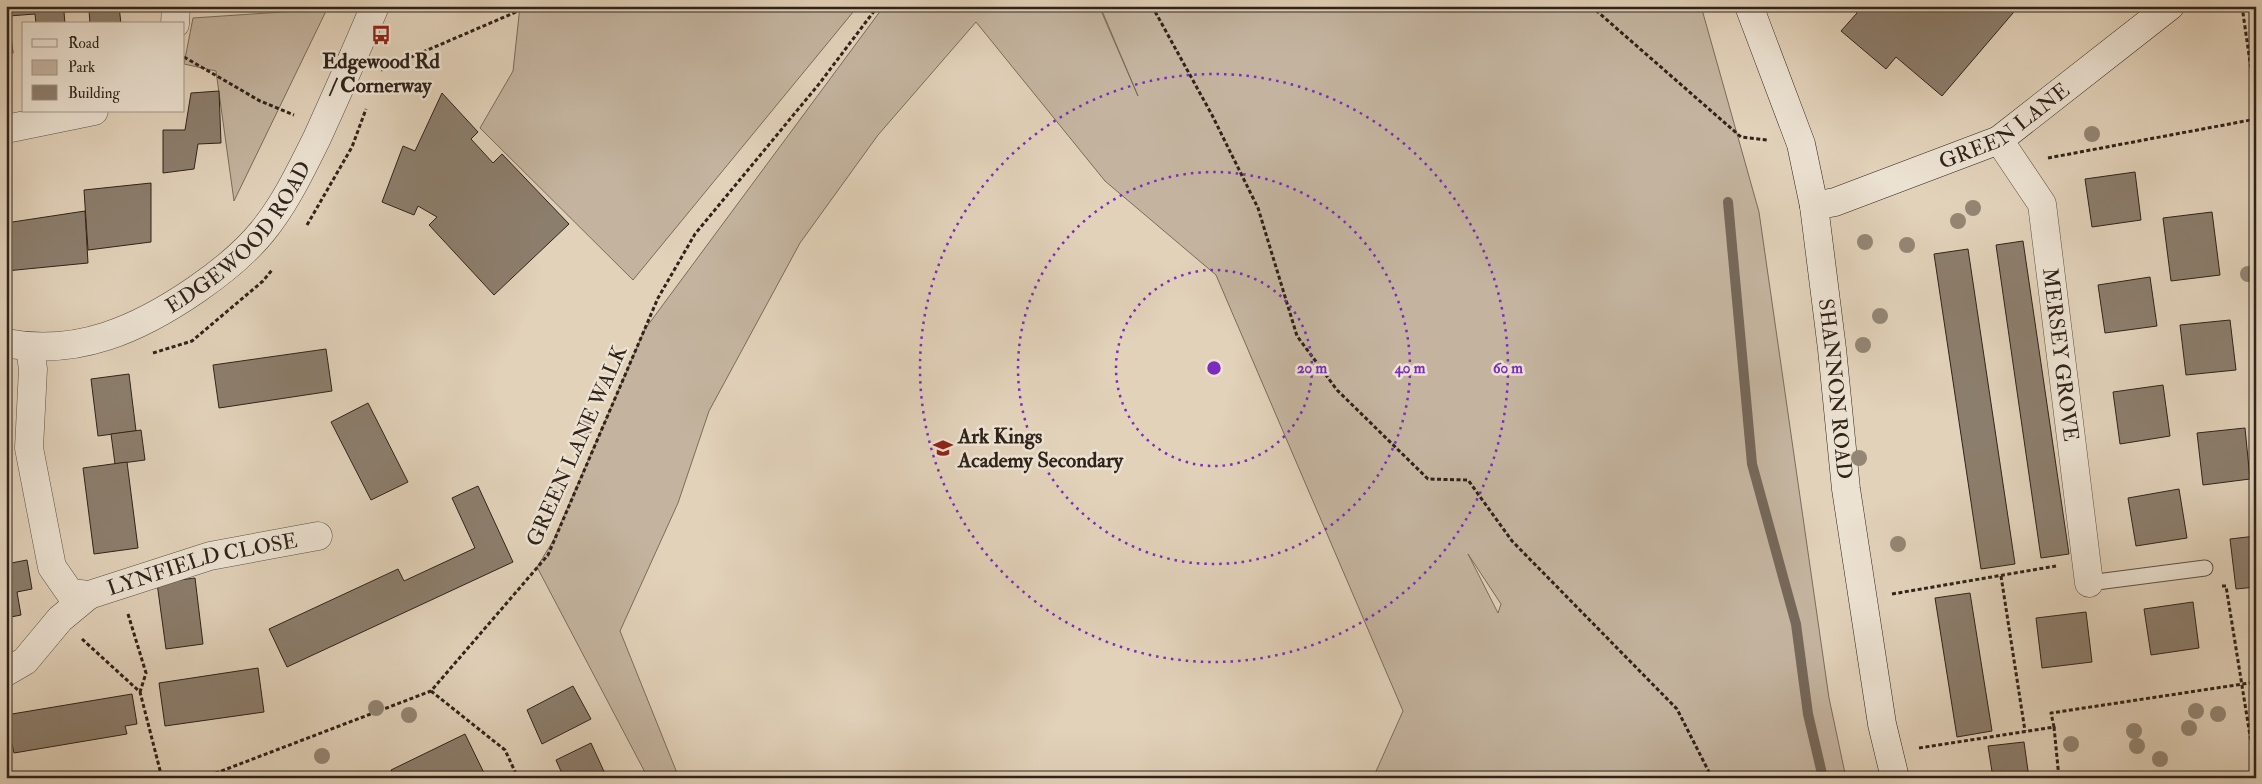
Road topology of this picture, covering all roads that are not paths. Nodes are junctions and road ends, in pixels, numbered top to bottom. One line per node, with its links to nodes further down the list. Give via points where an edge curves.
1 (176, 6): 5 (street)
2 (375, 6): 10 (street, EDGEWOOD ROAD, via 296,183 262,232 220,273 168,309 109,337 87,342)
3 (1749, 6): 9 (street, SHANNON ROAD, via 1801,144)
4 (2170, 6): 8 (street, GREEN LANE)
5 (175, 22)
6 (89, 112): 7 (street)
7 (6, 129)
8 (1999, 140): 9 (street, GREEN LANE, via 1835,202); 13 (street, MERSEY GROVE, via 2042,204)
9 (1814, 206): 16 (street, SHANNON ROAD, via 1846,489)
10 (18, 346): 14 (street, LYNFIELD CLOSE, via 33,369 29,448 52,567 70,592)
11 (318, 536): 14 (street, LYNFIELD CLOSE, via 210,556)
12 (2206, 568): 13 (lane)
13 (2087, 572)
14 (89, 595): 15 (street, LYNFIELD CLOSE, via 60,619 24,661)
15 (6, 672)
16 (1892, 765)

